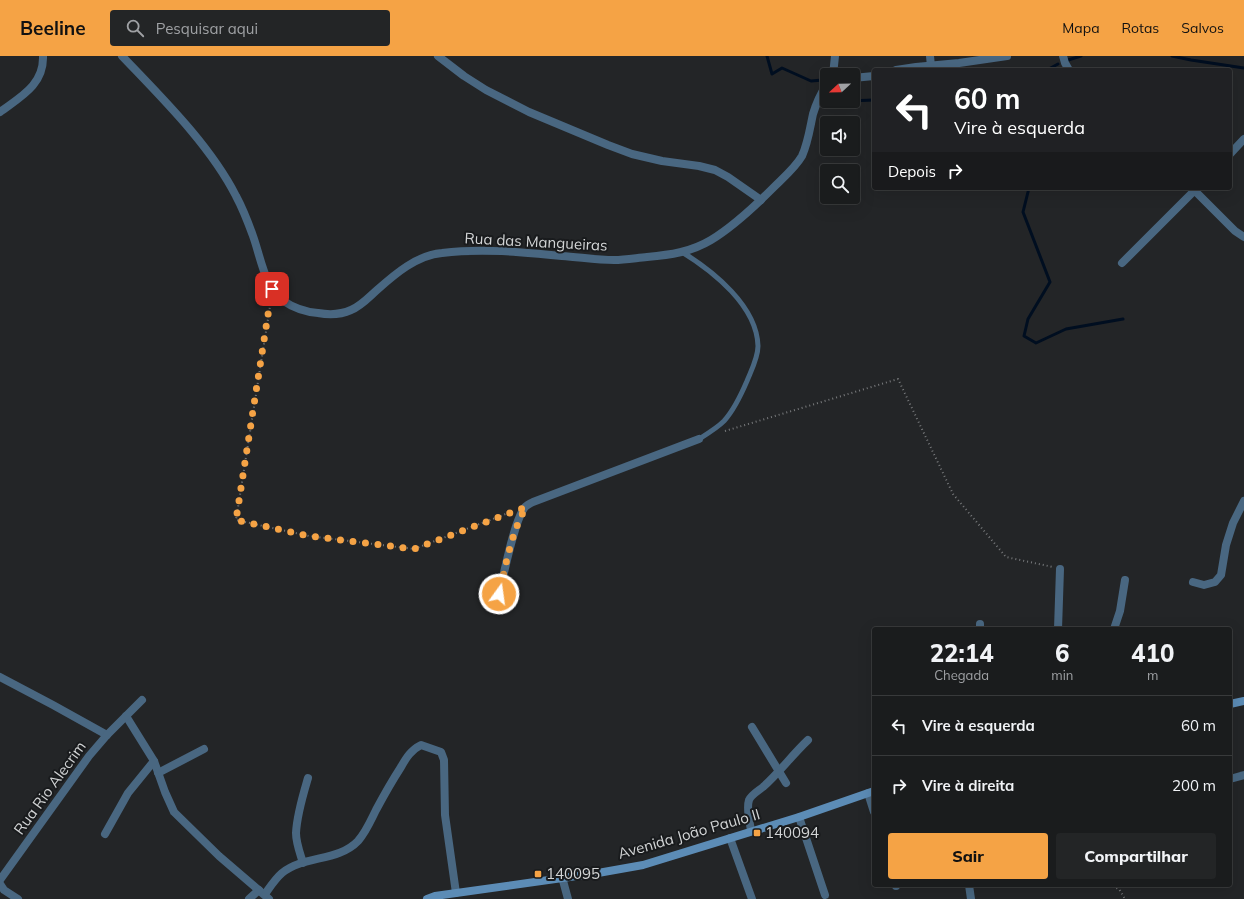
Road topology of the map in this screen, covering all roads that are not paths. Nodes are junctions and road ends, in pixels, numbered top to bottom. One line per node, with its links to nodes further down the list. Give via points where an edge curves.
1 (43, 56): 15 (street, via 43,66 36,82)
2 (122, 56): 22 (street, Rua das Mangueiras, via 192,132 224,174 245,215 272,289 280,299 308,312 338,314 351,310 366,301 406,267 438,253 492,251 627,260)
3 (438, 56): 20 (street, via 486,90 528,112 632,154 715,170)
4 (835, 56): 9 (street)
5 (930, 56): 8 (street)
6 (1007, 56): 8 (street)
7 (1063, 56): 11 (street)
8 (931, 66): 10 (street)
9 (834, 68)
10 (909, 68)
11 (1068, 68)
12 (872, 76): 13 (street)
13 (860, 77)
14 (820, 97): 20 (street, Rua das Mangueiras, via 802,155)
15 (0, 112)
16 (1244, 139): 17 (street)
17 (1232, 152)
18 (1194, 190): 23 (street)
19 (1196, 190): 21 (street, via 1235,231)
20 (761, 200): 22 (street, Rua das Mangueiras, via 730,227 709,241)
21 (1244, 237)
22 (682, 252): 24 (lane, via 726,286 749,314 756,332 758,348 739,399 724,421)
23 (1122, 263)
24 (699, 439): 29 (street, via 533,502 526,507 519,518 513,537)
25 (1244, 501): 28 (street, via 1226,545 1221,575 1215,582 1204,585)
26 (1060, 569): 30 (street)
27 (1125, 580): 31 (street)
28 (1193, 582)
29 (499, 594)
30 (1058, 627)
31 (1115, 627)
32 (0, 678): 38 (street)
33 (142, 700): 36 (street, Rua Rio Alecrim)
34 (1244, 701): 35 (main road)
35 (1232, 704)
36 (126, 716): 38 (street, Rua Rio Alecrim); 41 (street)
37 (752, 727): 42 (street)
38 (107, 735): 55 (street, Rua Rio Alecrim, via 89,756)
39 (808, 740): 42 (street)
40 (204, 749): 43 (street)
41 (154, 761): 43 (street); 51 (street, via 128,793)
42 (779, 771): 47 (street); 50 (street, via 749,800)
43 (158, 773): 59 (street, via 174,812)
44 (1244, 775): 46 (street)
45 (308, 778): 53 (street, via 296,833)
46 (1232, 779)
47 (786, 783)
48 (871, 792): 49 (main road, Avenida João Paulo II)
49 (799, 817): 50 (main road, Avenida João Paulo II); 60 (street)
50 (751, 831): 52 (main road, Avenida João Paulo II)
51 (105, 834)
52 (730, 838): 54 (main road, Avenida João Paulo II, via 643,865); 65 (street)
53 (303, 863): 58 (street, via 340,853 357,842 364,834 390,782 414,748 421,745 441,752 444,760 445,815); 59 (street, via 283,872)
54 (562, 877): 58 (main road, Avenida João Paulo II); 64 (street)
55 (0, 880)
56 (0, 884): 61 (street, via 4,890)
57 (969, 887): 66 (street)
58 (456, 893): 63 (main road, Avenida João Paulo II)
59 (264, 895): 62 (street)
60 (825, 895)
61 (18, 899)
62 (249, 899)
63 (427, 899)
64 (568, 899)
65 (752, 899)
66 (971, 899)

